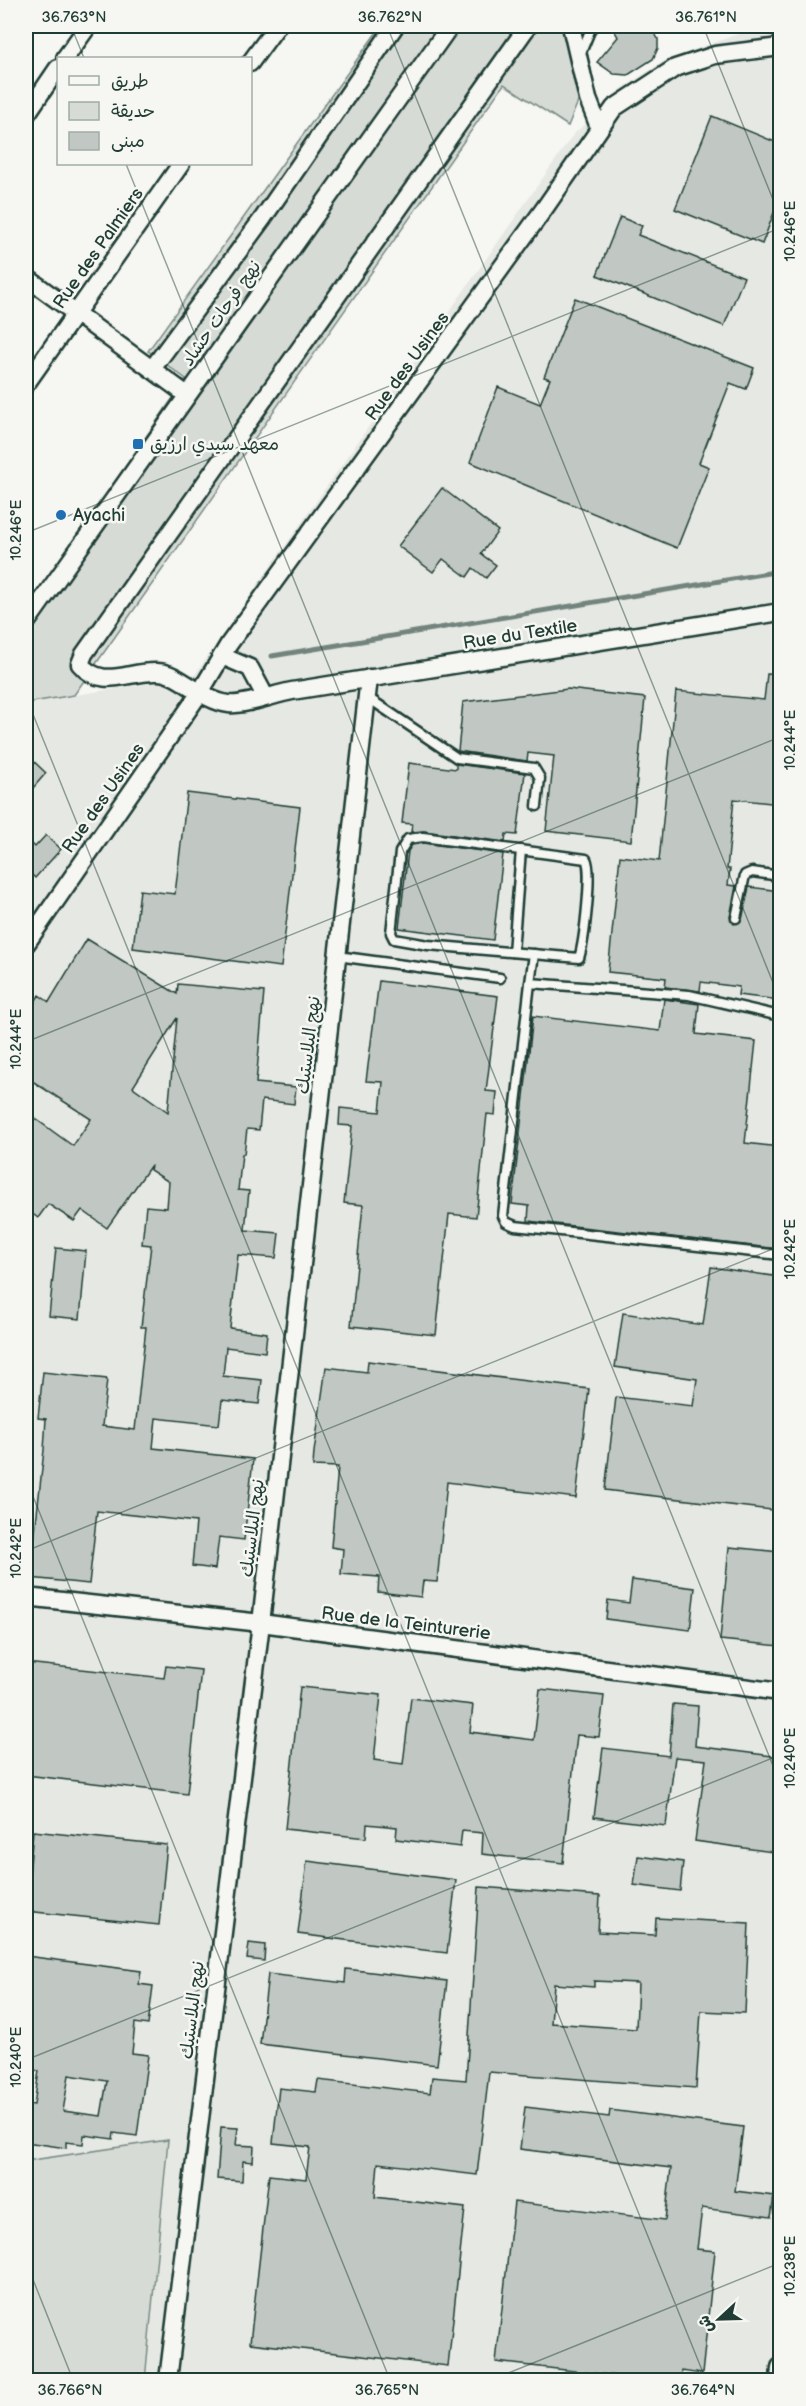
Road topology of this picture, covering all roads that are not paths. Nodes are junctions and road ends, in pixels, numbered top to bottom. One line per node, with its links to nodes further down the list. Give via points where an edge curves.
1 (88, 26): 9 (street)
2 (277, 26): 11 (street)
3 (395, 26): 18 (street, via 263,218)
4 (450, 26): 20 (street, نهج فرحات حشاد)
5 (528, 26): 25 (street, Rue du Textile, via 91,644 81,664 89,675 101,679 158,672 171,675)
6 (571, 26): 10 (street)
7 (592, 26): 10 (lane)
8 (780, 47): 14 (street, Rue des Usines, via 715,55 675,68 630,95)
9 (66, 57)
10 (579, 58): 14 (street)
11 (252, 60)
12 (57, 70): 13 (street)
13 (26, 116)
14 (598, 127): 23 (street, Rue des Usines, via 544,209)
15 (180, 165): 17 (street, Rue des Palmiers)
16 (26, 277): 17 (street)
17 (75, 315): 18 (street); 19 (street, Rue des Palmiers)
18 (152, 369): 20 (street)
19 (26, 384)
20 (187, 394): 22 (street, نهج فرحات حشاد)
21 (780, 612): 24 (street, Rue du Textile)
22 (26, 623)
23 (222, 656): 25 (street, Rue des Usines); 26 (street, via 250,668)
24 (369, 678): 26 (street, Rue du Textile); 27 (street, نهج البلاستيك)
25 (199, 694): 26 (street, Rue du Textile, via 231,705); 32 (street, Rue des Usines)
26 (265, 696)
27 (367, 697): 28 (lane, via 457,758 534,768 540,778); 35 (street, نهج البلاستيك)
28 (537, 806)
29 (520, 850): 33 (lane); 33 (lane, via 423,837 408,839 400,852 391,933 394,939 428,945); 34 (lane, via 586,859 590,865 579,958)
30 (780, 876): 31 (lane, via 745,875)
31 (736, 918)
32 (26, 944)
33 (513, 952): 34 (lane)
34 (534, 954): 37 (lane)
35 (337, 956): 36 (lane); 41 (street, نهج البلاستيك)
36 (500, 978)
37 (530, 983): 38 (lane, via 689,996); 39 (lane, via 503,1216 506,1222)
38 (780, 1016)
39 (780, 1255)
40 (26, 1597): 41 (street, Rue de la Teinturerie)
41 (261, 1623): 42 (street, Rue de la Teinturerie); 44 (street, نهج البلاستيك)
42 (780, 1692)
43 (780, 2367): 45 (street)
44 (168, 2380)
45 (779, 2380)

